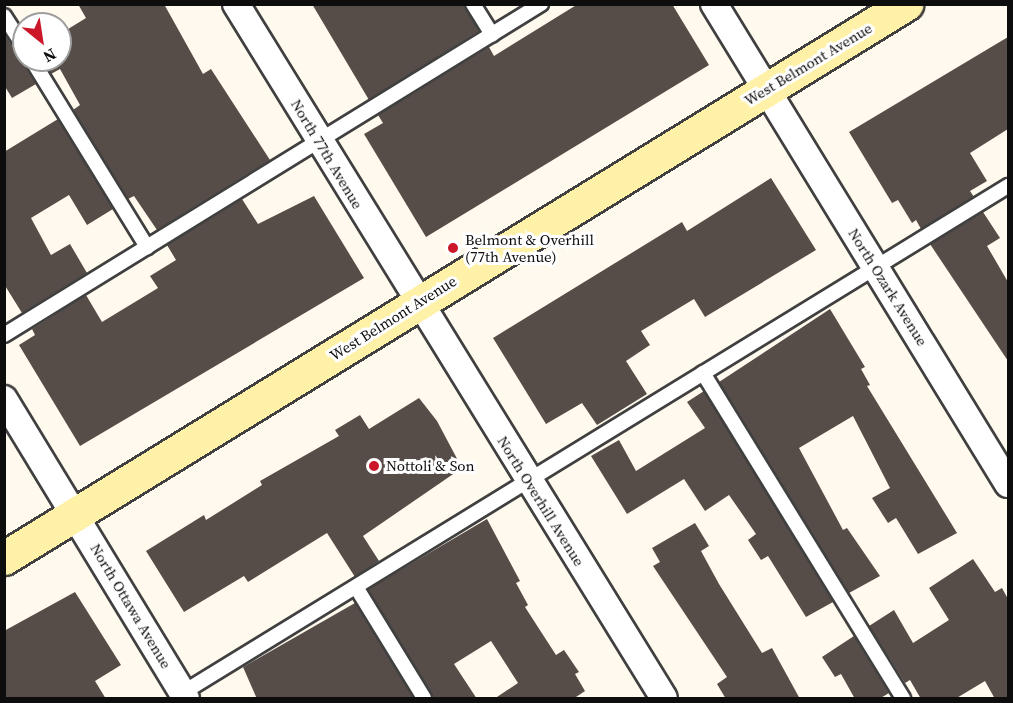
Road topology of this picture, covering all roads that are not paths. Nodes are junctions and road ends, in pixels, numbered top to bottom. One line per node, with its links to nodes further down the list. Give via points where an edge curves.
1 (237, 4): 11 (street, North 77th Avenue)
2 (473, 4): 8 (lane)
3 (541, 4): 8 (lane)
4 (714, 4): 10 (street, North Ozark Avenue)
5 (906, 4): 10 (main road, West Belmont Avenue)
6 (4, 16): 7 (lane)
7 (12, 29)
8 (492, 35): 11 (lane)
9 (39, 72): 13 (lane)
10 (767, 90): 14 (street, North Ozark Avenue); 15 (main road, West Belmont Avenue)
11 (320, 141): 13 (lane); 15 (street, North 77th Avenue)
12 (1008, 186): 14 (lane)
13 (147, 247): 16 (lane)
14 (876, 268): 17 (lane); 20 (street, North Ozark Avenue)
15 (418, 303): 19 (street, North Overhill Avenue); 21 (main road, West Belmont Avenue)
16 (4, 334)
17 (703, 374): 19 (lane); 27 (lane)
18 (4, 399): 21 (street, North Ottawa Avenue)
19 (529, 480): 23 (lane); 26 (street, North Overhill Avenue)
20 (1008, 484)
21 (75, 514): 22 (main road, West Belmont Avenue); 24 (street, North Ottawa Avenue)
22 (4, 558)
23 (356, 586): 24 (lane); 25 (lane)
24 (181, 697)
25 (424, 699)
26 (664, 699)
27 (903, 699)

